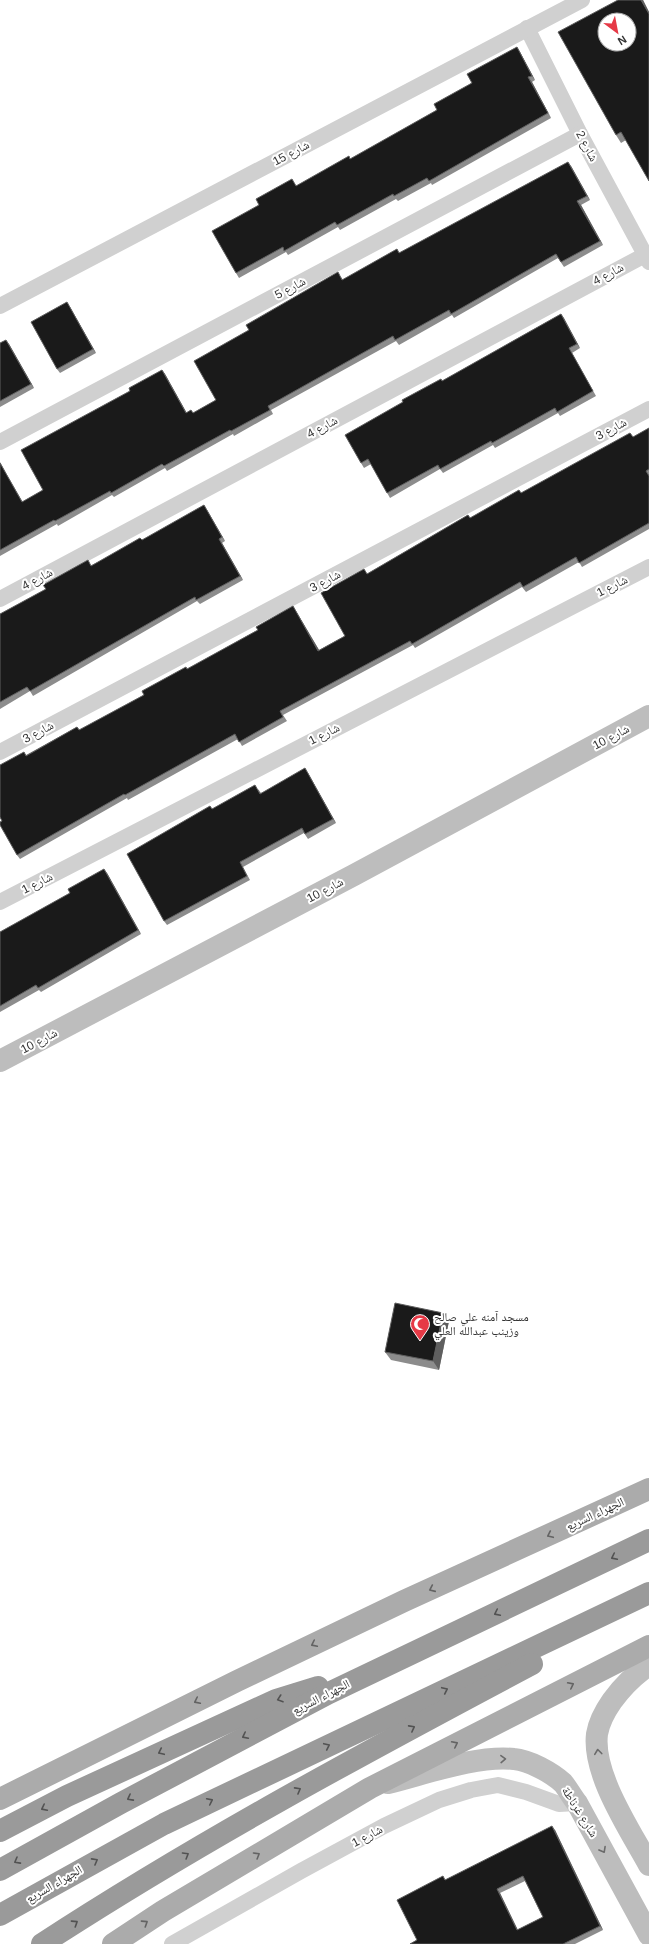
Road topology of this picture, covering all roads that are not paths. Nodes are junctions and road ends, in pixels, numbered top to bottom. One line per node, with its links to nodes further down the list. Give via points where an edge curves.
1 (582, 0): 2 (street, شارع 15)
2 (527, 28): 3 (street, شارع 2); 5 (street, شارع 15)
3 (580, 134): 4 (street, شارع 2); 7 (street, شارع 5)
4 (647, 258): 9 (street, شارع 4)
5 (0, 306)
6 (649, 409): 11 (street, شارع 3)
7 (0, 442)
8 (649, 567): 12 (street, شارع 1)
9 (0, 599)
10 (649, 716): 13 (street, شارع 10)
11 (0, 752)
12 (1, 899)
13 (0, 1061)
14 (649, 1490): 23 (main road, الجهراء السريع, one-way to 23, via 404,1601 251,1674)
15 (649, 1540): 20 (highway, الجهراء السريع, one-way to 20)
16 (649, 1593): 28 (highway, الجهراء السريع, one-way to 16, via 164,1824)
17 (649, 1602): 31 (highway, one-way to 17, via 258,1812 346,1762)
18 (649, 1646): 21 (main road, one-way to 18)
19 (649, 1665): 22 (street, one-way to 19, via 600,1766 597,1749 597,1733 601,1720 620,1690 634,1675)
20 (371, 1673): 25 (highway, one-way to 25, via 276,1700 67,1796); 27 (highway, الجهراء السريع, one-way to 27, via 225,1746)
21 (370, 1788): 24 (street, شارع غرناطة, one-way to 24, via 457,1765 492,1759 516,1759 549,1772 564,1785); 32 (main road, one-way to 21, via 163,1911)
22 (609, 1789): 24 (street, via 593,1788); 26 (street)
23 (0, 1800)
24 (577, 1803): 29 (street, شارع غرناطة, one-way to 29); 33 (street, شارع 1, via 559,1804 498,1785 439,1800 384,1826)
25 (0, 1831)
26 (649, 1865)
27 (0, 1870)
28 (0, 1915)
29 (649, 1935)
30 (649, 1940): 34 (street)
31 (42, 1944)
32 (113, 1944)
33 (172, 1944)
34 (641, 1944)

